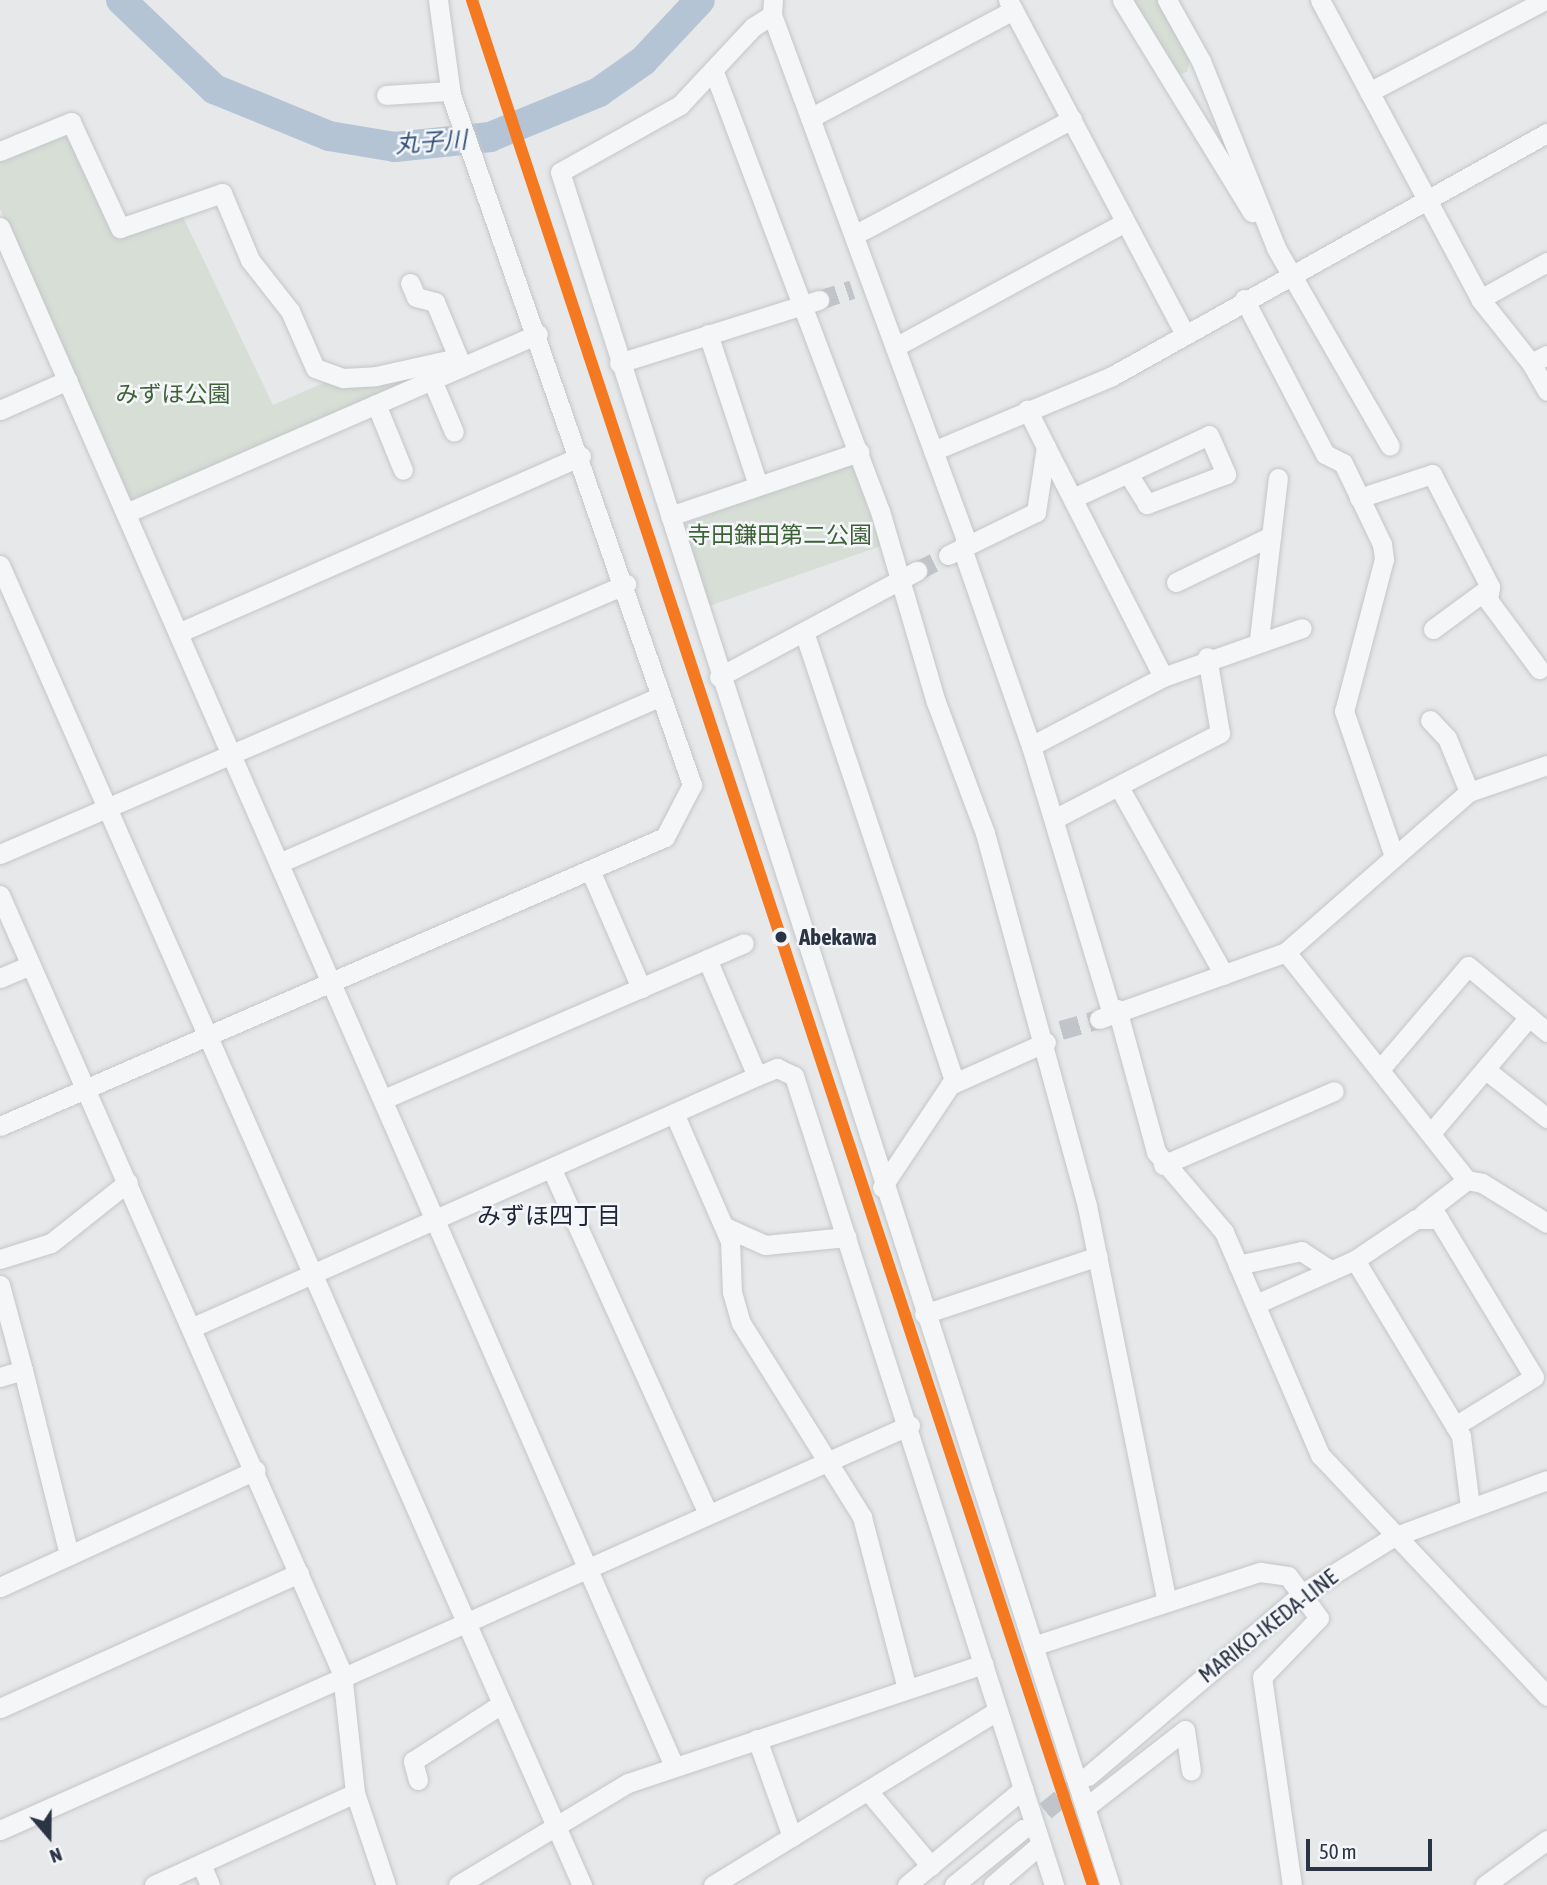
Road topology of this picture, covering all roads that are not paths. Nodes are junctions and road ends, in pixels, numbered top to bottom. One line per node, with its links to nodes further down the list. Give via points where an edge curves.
1 (438, 0): 10 (street)
2 (1122, 0): 20 (street)
3 (1167, 0): 20 (street, via 1201,61)
4 (1320, 0): 9 (street)
5 (1545, 0): 9 (street)
6 (1011, 5): 12 (street); 13 (street)
7 (772, 8): 8 (street); 12 (street)
8 (714, 72): 28 (street); 35 (street, via 680,105 560,172)
9 (1369, 92): 16 (street)
10 (451, 93): 11 (street); 30 (street)
11 (387, 95)
12 (810, 118): 19 (street)
13 (1072, 119): 17 (street); 19 (street)
14 (1547, 133): 16 (street)
15 (0, 151): 34 (street, via 71,122 120,228 222,193 250,260 290,310 315,368 343,378)
16 (1428, 199): 22 (street); 27 (street)
17 (1125, 222): 29 (street); 32 (street)
18 (0, 227): 36 (street)
19 (854, 236): 24 (street)
20 (1276, 248): 22 (street)
21 (1547, 262): 27 (street)
22 (1290, 272): 26 (street); 43 (street)
23 (410, 283): 34 (street, via 416,297 435,302)
24 (872, 284): 25 (street); 32 (street)
25 (852, 289)
26 (1244, 299): 29 (street); 53 (street, via 1325,454 1343,463)
27 (1480, 299): 33 (street)
28 (811, 303): 31 (street); 46 (street)
29 (1184, 332): 40 (street, via 1112,376)
30 (538, 334): 34 (street); 47 (street)
31 (708, 334): 35 (street); 51 (street)
32 (895, 347): 45 (street)
33 (1539, 359): 38 (street)
34 (460, 363): 37 (street)
35 (619, 363): 55 (street)
36 (68, 380): 41 (street); 54 (street)
37 (432, 380): 39 (street); 42 (street)
38 (1547, 391)
39 (376, 404): 48 (street); 54 (street)
40 (1027, 409): 44 (street); 45 (street)
41 (0, 410)
42 (454, 432)
43 (1390, 446)
44 (1046, 447): 52 (street); 57 (street, via 1036,512)
45 (933, 451): 57 (street)
46 (859, 452): 51 (street); 61 (street)
47 (582, 456): 63 (street); 68 (street)
48 (403, 470)
49 (1128, 473): 49 (street, via 1147,504 1226,474 1209,435); 52 (street)
50 (1278, 478): 56 (street)
51 (758, 485): 55 (street)
52 (1073, 498): 73 (street)
53 (1359, 498): 64 (street, via 1432,474); 84 (street, via 1384,559 1344,711)
54 (126, 513): 68 (street)
55 (670, 516): 72 (street)
56 (1271, 536): 62 (street); 69 (street)
57 (967, 546): 58 (street); 76 (street, via 964,554)
58 (948, 555)
59 (0, 565): 81 (street)
60 (918, 571): 61 (street)
61 (899, 580): 67 (street); 100 (street)
62 (1176, 582)
63 (626, 583): 74 (street); 77 (street)
64 (1490, 587): 66 (street); 71 (street, via 1488,600)
65 (1302, 628): 69 (street)
66 (1433, 629)
67 (804, 632): 72 (street); 104 (street)
68 (178, 633): 77 (street)
69 (1259, 639): 70 (street)
70 (1208, 657): 73 (street); 79 (street, via 1220,733)
71 (1539, 669)
72 (719, 677): 116 (street)
73 (1163, 677): 76 (street)
74 (661, 696): 85 (street); 86 (street, via 692,785 665,837)
75 (1430, 720): 80 (street, via 1447,738)
76 (1031, 746): 82 (street)
77 (231, 753): 81 (street); 85 (street)
78 (1547, 765): 80 (street)
79 (1119, 787): 82 (street); 92 (street)
80 (1469, 792): 84 (street)
81 (106, 807): 83 (street); 99 (street)
82 (1054, 819): 96 (street)
83 (0, 854)
84 (1394, 856): 89 (street)
85 (279, 863): 94 (street)
86 (590, 870): 94 (street); 95 (street)
87 (0, 895): 91 (street)
88 (744, 943): 90 (street)
89 (1286, 952): 92 (street); 101 (street)
90 (707, 959): 95 (street); 103 (street)
91 (30, 965): 93 (street); 105 (street)
92 (1224, 975): 96 (street)
93 (0, 978)
94 (331, 981): 99 (street); 107 (street)
95 (641, 988): 107 (street)
96 (1109, 1013): 112 (street)
97 (1530, 1017): 98 (street); 101 (street, via 1468,966); 102 (street)
98 (1547, 1032)
99 (209, 1035): 105 (street); 127 (street)
100 (1051, 1035): 104 (street); 122 (street)
101 (1381, 1068): 111 (street)
102 (1486, 1070): 109 (street); 111 (street)
103 (757, 1076): 108 (street); 121 (street, via 777,1068 794,1076)
104 (955, 1082): 116 (street)
105 (86, 1089): 110 (street); 115 (street)
106 (1334, 1091): 112 (street)
107 (384, 1099): 118 (street)
108 (674, 1113): 113 (street); 120 (street)
109 (1547, 1118)
110 (0, 1126)
111 (1431, 1133): 114 (street)
112 (1163, 1165): 125 (street, via 1224,1233)
113 (553, 1172): 118 (street); 140 (street)
114 (1467, 1180): 117 (street); 119 (street, via 1482,1183)
115 (128, 1182): 123 (street, via 51,1243); 131 (street)
116 (882, 1187): 130 (street)
117 (1429, 1215): 124 (street); 135 (street, via 1534,1377)
118 (438, 1220): 127 (street); 143 (street)
119 (1547, 1223)
120 (725, 1227): 121 (street, via 765,1245); 136 (street, via 735,1309)
121 (847, 1237): 134 (street)
122 (1098, 1256): 130 (street); 147 (street)
123 (0, 1259)
124 (1355, 1260): 126 (street); 135 (street)
125 (1238, 1265): 126 (street, via 1301,1251); 129 (street)
126 (1327, 1268): 129 (street)
127 (312, 1274): 131 (street); 148 (street)
128 (0, 1285): 132 (street)
129 (1256, 1304): 141 (street, via 1309,1438 1331,1472)
130 (924, 1314): 149 (street)
131 (193, 1327): 137 (street)
132 (23, 1370): 133 (street); 142 (street)
133 (0, 1377)
134 (910, 1425): 136 (street); 150 (street)
135 (1455, 1426): 139 (street)
136 (827, 1462): 140 (street); 152 (street, via 867,1532)
137 (254, 1470): 142 (street); 144 (street)
138 (1547, 1480): 139 (street, MARIKO-IKEDA-LINE)
139 (1470, 1506): 141 (street, MARIKO-IKEDA-LINE)
140 (708, 1513): 143 (street)
141 (1393, 1537): 146 (street, MARIKO-IKEDA-LINE); 153 (street)
142 (69, 1555): 145 (street)
143 (590, 1565): 148 (street); 158 (street)
144 (299, 1573): 151 (street); 155 (street)
145 (0, 1587)
146 (1303, 1593): 147 (street, via 1271,1570); 160 (street, MARIKO-IKEDA-LINE); 185 (street, via 1318,1625 1262,1677)
147 (1167, 1602): 149 (street)
148 (464, 1619): 151 (street); 154 (street)
149 (1033, 1646): 165 (street)
150 (984, 1664): 152 (street); 156 (street)
151 (342, 1673): 164 (street); 168 (street)
152 (907, 1689): 157 (street)
153 (1547, 1696)
154 (500, 1705): 161 (street, via 413,1761); 166 (street)
155 (0, 1708)
156 (997, 1711): 162 (street); 163 (street)
157 (757, 1739): 158 (street); 169 (street)
158 (674, 1766): 166 (street)
159 (1191, 1771): 165 (street, via 1185,1730)
160 (1088, 1776)
161 (418, 1780)
162 (1023, 1789): 171 (street); 173 (street)
163 (867, 1791): 169 (street); 173 (street)
164 (355, 1793): 172 (street); 176 (street)
165 (1086, 1807): 184 (street)
166 (555, 1824): 177 (street); 178 (street)
167 (1023, 1829): 181 (street)
168 (0, 1830)
169 (792, 1837): 179 (street)
170 (1547, 1840): 186 (street)
171 (1041, 1844): 182 (street); 183 (street)
172 (201, 1864): 174 (street); 175 (street)
173 (931, 1866): 180 (street)
174 (154, 1885)
175 (210, 1885)
176 (386, 1885)
177 (458, 1885)
178 (582, 1885)
179 (713, 1885)
180 (907, 1885)
181 (954, 1885)
182 (993, 1885)
183 (1054, 1885)
184 (1110, 1885)
185 (1292, 1885)
186 (1485, 1885)

